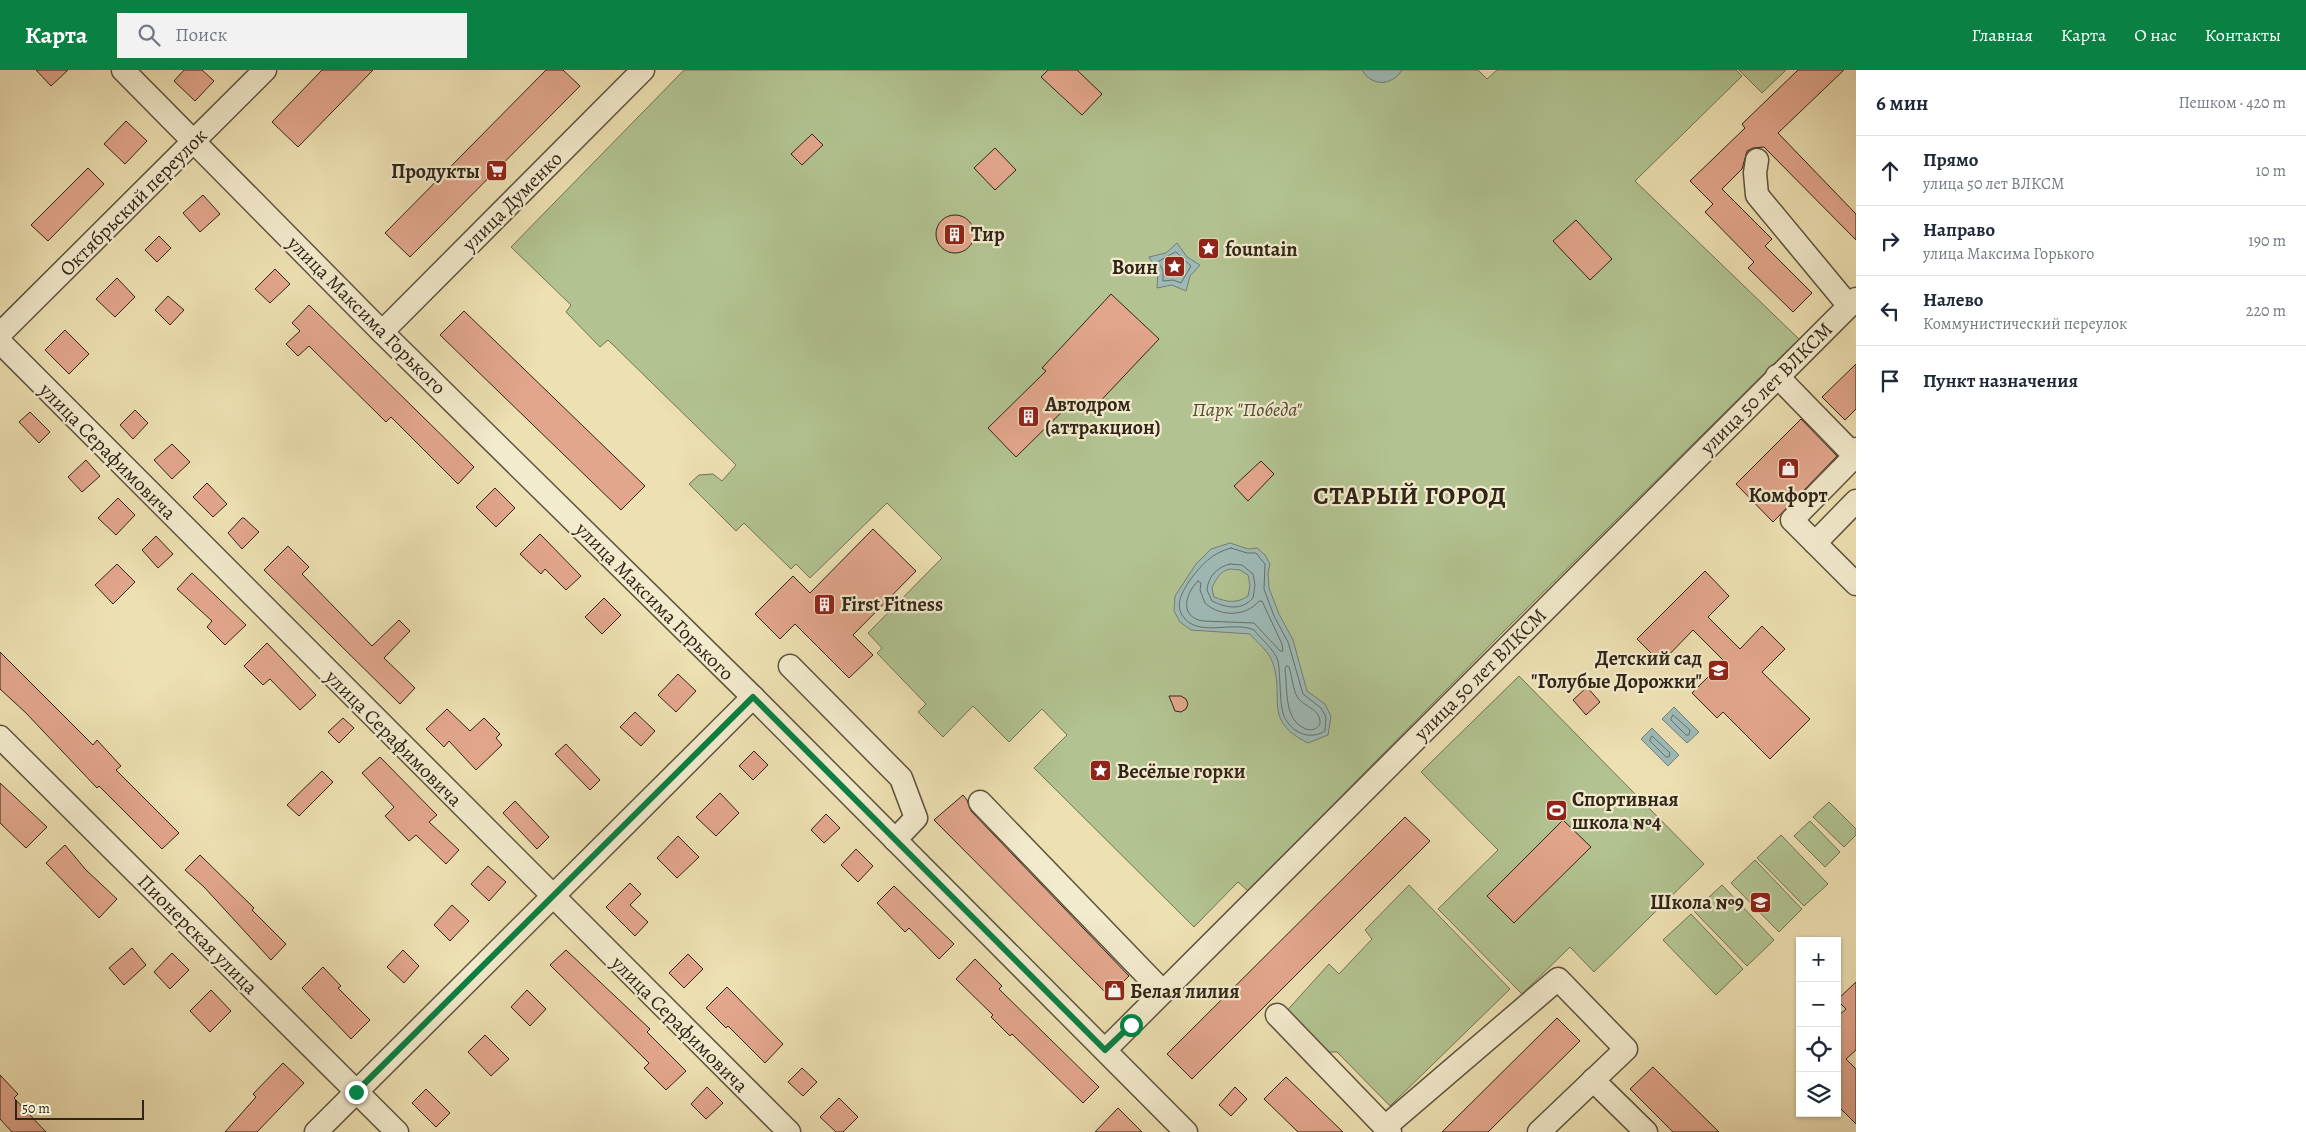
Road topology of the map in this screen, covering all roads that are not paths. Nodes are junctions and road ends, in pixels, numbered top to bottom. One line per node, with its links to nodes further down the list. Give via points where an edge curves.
1 (123, 70): 4 (street, улица Максима Горького)
2 (265, 70): 4 (street, Октябрьский переулок)
3 (643, 70): 7 (street, улица Думенко)
4 (195, 141): 7 (street, улица Максима Горького); 8 (street, Октябрьский переулок)
5 (1756, 160): 6 (street, via 1757,195)
6 (1853, 303): 10 (street, улица 50 лет ВЛКСМ)
7 (382, 332): 16 (street, улица Максима Горького)
8 (0, 334)
9 (0, 342): 20 (street, улица Серафимовича)
10 (1777, 376): 11 (street); 21 (street, улица 50 лет ВЛКСМ)
11 (1855, 453): 13 (street, via 1792,520)
12 (1856, 501): 13 (street)
13 (1815, 543): 14 (street)
14 (1856, 584)
15 (790, 666): 19 (street, via 901,778 916,818)
16 (753, 697): 19 (street, улица Максима Горького); 20 (street)
17 (0, 737): 25 (street, Пионерская улица)
18 (980, 802): 21 (street)
19 (895, 840): 23 (street, улица Максима Горького)
20 (552, 897): 25 (street); 29 (street, улица Серафимовича)
21 (1163, 992): 23 (street, улица 50 лет ВЛКСМ)
22 (1276, 1015): 26 (street)
23 (1105, 1050): 30 (street, улица Максима Горького)
24 (1593, 1080): 26 (street, via 1626,1049 1558,979); 31 (street); 32 (street)
25 (356, 1092): 27 (street); 28 (street, Пионерская улица)
26 (1387, 1129)
27 (316, 1132)
28 (397, 1132)
29 (789, 1132)
30 (1186, 1132)
31 (1539, 1132)
32 (1646, 1132)

